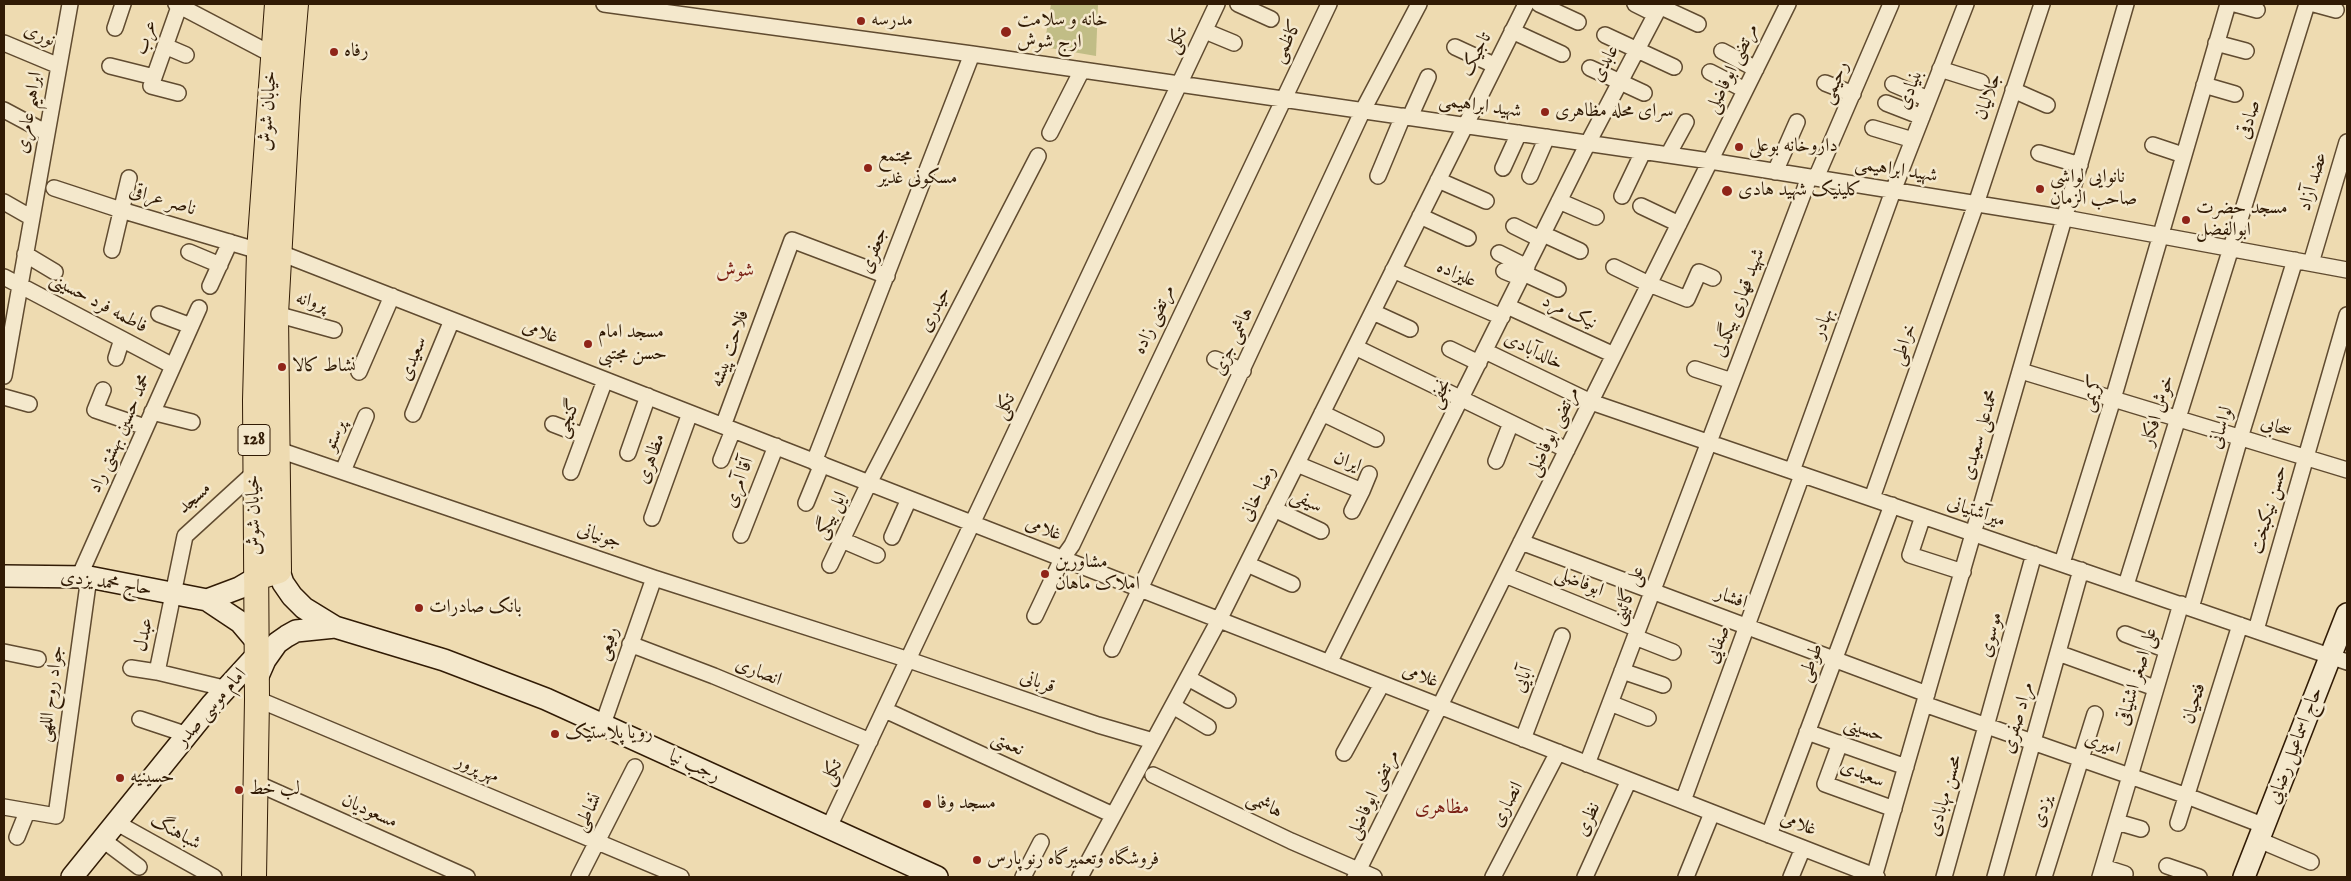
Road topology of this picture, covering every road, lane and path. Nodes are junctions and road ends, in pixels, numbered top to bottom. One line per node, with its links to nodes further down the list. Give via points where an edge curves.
1 (70, 4): 47 (street, ابراهیم عامری)
2 (123, 4): 30 (street)
3 (179, 4): 37 (street, عرب); 45 (street)
4 (278, 4): 45 (main road, خیابان شوش / 128)
5 (296, 4): 127 (main road, خیابان شوش / 128)
6 (604, 4): 22 (street, شهید ابراهیمی)
7 (1217, 4): 31 (street, تکلی)
8 (1238, 4): 27 (street)
9 (1329, 4): 69 (street, کاظمی)
10 (1419, 4): 74 (street, هاشمی جزی)
11 (1526, 4): 32 (street, تاجیک)
12 (1539, 4): 28 (street)
13 (1635, 4): 24 (street)
14 (1891, 4): 67 (street, رحیمی)
15 (1966, 4): 52 (street, بنیادی)
16 (2042, 4): 64 (street, جلالیان)
17 (2126, 4): 95 (street, محمدعلی سعیدی)
18 (2228, 4): 36 (street, کریمی)
19 (2235, 4): 25 (street)
20 (2307, 4): 123 (street, صادقی)
21 (2314, 4): 26 (street)
22 (623, 5): 42 (street, شهید ابراهیمی)
23 (1784, 5): 51 (street, مرتضی ابوفاضلی)
24 (1658, 8): 29 (street); 39 (street, عابدی)
25 (2257, 10)
26 (2336, 10)
27 (1271, 19)
28 (1578, 22)
29 (1698, 24)
30 (115, 28)
31 (1205, 31): 35 (street); 60 (street, تکلی)
32 (1512, 31): 43 (street); 46 (street, تاجیک)
33 (1605, 35): 39 (street)
34 (4, 43): 47 (street, نوری)
35 (1234, 43)
36 (2216, 43): 41 (street); 62 (street, کریمی)
37 (165, 46): 44 (street); 56 (street, عرب)
38 (1455, 47): 46 (street)
39 (1636, 50): 49 (street); 57 (street, عابدی)
40 (1722, 51): 51 (street)
41 (2246, 51)
42 (972, 54): 53 (street, شهید ابراهیمی); 139 (street, جعفری)
43 (1562, 54)
44 (186, 55)
45 (273, 55): 127 (main road, خیابان شوش / 128)
46 (1494, 65): 79 (street, تاجیک)
47 (59, 66): 81 (street, ابراهیم عامری)
48 (110, 66): 56 (street)
49 (1674, 67)
50 (1590, 68): 57 (street)
51 (1756, 69): 63 (street, مرتضی ابوفاضلی)
52 (1940, 69): 58 (street); 70 (street, بنیادی)
53 (1082, 70): 60 (street, شهید ابراهیمی); 82 (street)
54 (1710, 72): 63 (street)
55 (1428, 77): 75 (street)
56 (153, 81): 66 (street)
57 (1620, 82): 65 (street); 87 (street, عابدی)
58 (1981, 82)
59 (1825, 83): 67 (street)
60 (1180, 84): 69 (street, شهید ابراهیمی); 220 (street, تکلی)
61 (1893, 84): 70 (street)
62 (2204, 85): 68 (street); 91 (street, کریمی)
63 (1745, 90): 94 (street, مرتضی ابوفاضلی)
64 (2013, 90): 72 (street); 110 (street, جلالیان)
65 (1644, 93)
66 (178, 94)
67 (1853, 94): 101 (street, رحیمی)
68 (2235, 94)
69 (1283, 98): 74 (street, شهید ابراهیمی); 229 (street, مرتضی زاده, via 1072,545)
70 (1928, 99): 76 (street, بنیادی)
71 (1886, 103): 76 (street)
72 (2048, 105)
73 (4, 110): 81 (street)
74 (1363, 110): 75 (street, شهید ابراهیمی); 167 (street, هاشمی جزی)
75 (1407, 116): 79 (street, شهید ابراهیمی); 98 (street)
76 (1922, 117): 85 (street, بنیادی)
77 (1686, 122): 92 (street)
78 (1798, 122): 97 (street)
79 (1466, 125): 83 (street, شهید ابراهیمی); 102 (street, رضا خانی)
80 (1873, 128): 85 (street)
81 (47, 133): 115 (street, ابراهیم عامری)
82 (1050, 133)
83 (1519, 133): 84 (street, شهید ابراهیمی); 96 (street)
84 (1547, 137): 87 (street, شهید ابراهیمی); 99 (street)
85 (1912, 140): 104 (street, بنیادی)
86 (2347, 142): 105 (street, عضد آزاد)
87 (1588, 143): 89 (street, شهید ابراهیمی); 108 (street, نجفی)
88 (2153, 145): 91 (street)
89 (1643, 152): 92 (street, شهید ابراهیمی); 106 (street)
90 (2038, 153): 95 (street)
91 (2183, 154): 119 (street, کریمی)
92 (1668, 155): 94 (street, شهید ابراهیمی)
93 (1038, 156): 210 (street, حیدری)
94 (1710, 162): 97 (street, شهید ابراهیمی); 117 (street, مرتضی ابوفاضلی)
95 (2080, 165): 116 (street, محمدعلی سعیدی)
96 (1503, 168)
97 (1775, 172): 101 (street, شهید ابراهیمی)
98 (1378, 176)
99 (1530, 176)
100 (129, 178): 112 (street)
101 (1813, 178): 104 (street, شهید ابراهیمی); 172 (street, شهید قهاری بیگدلی)
102 (1438, 180): 107 (street); 113 (street, رضا خانی)
103 (54, 188): 112 (street, ناصر عراقی)
104 (1893, 191): 110 (street, شهید ابراهیمی); 208 (street, بهادر)
105 (2340, 191): 131 (street, عضد آزاد)
106 (1622, 196)
107 (1486, 201)
108 (1559, 201): 114 (street); 120 (street, نجفی)
109 (4, 202): 115 (street)
110 (1976, 204): 116 (street, شهید ابراهیمی); 212 (street, خراطی)
111 (1641, 206): 117 (street)
112 (121, 210): 122 (street, ناصر عراقی); 124 (street)
113 (1420, 216): 121 (street); 134 (street, رضا خانی)
114 (1596, 217)
115 (32, 218): 129 (street, ابراهیم عامری)
116 (2065, 218): 119 (street, شهید ابراهیمی); 168 (street, محمدعلی سعیدی)
117 (1678, 224): 142 (street, مرتضی ابوفاضلی)
118 (1514, 226): 120 (street)
119 (2160, 235): 123 (street, شهید ابراهیمی); 177 (street, کریمی)
120 (1542, 236): 125 (street); 138 (street, نجفی)
121 (1468, 238)
122 (230, 242): 127 (street, ناصر عراقی); 132 (street)
123 (2232, 249): 130 (street, شهید ابراهیمی); 185 (street, خوش افکار)
124 (112, 250)
125 (1580, 251)
126 (188, 252): 132 (street)
127 (269, 252): 146 (street, غلامی); 151 (main road, خیابان شوش / 128); 207 (main road, خیابان شوش / 128)
128 (1499, 253): 138 (street)
129 (26, 254): 137 (street); 143 (street, ابراهیم عامری)
130 (2295, 260): 131 (street, شهید ابراهیمی); 192 (street, لواسانی)
131 (2311, 263): 135 (street, شهید ابراهیمی)
132 (220, 265): 144 (street)
133 (1614, 267): 142 (street)
134 (1393, 270): 148 (street, رضا خانی); 149 (street, علیزاده)
135 (2347, 270)
136 (1504, 271): 138 (street)
137 (55, 272)
138 (1524, 273): 145 (street); 149 (street, نجفی)
139 (887, 276): 190 (street, فلاحت پیشه, via 792,240); 202 (street, جعفری)
140 (4, 277): 143 (street, فاطمه فرد حسینی)
141 (1714, 278): 142 (street, via 1699,272 1687,299)
142 (1649, 284): 161 (street, مرتضی ابوفاضلی)
143 (21, 286): 157 (street, فاطمه فرد حسینی); 158 (street, ابراهیم عامری)
144 (210, 286)
145 (1558, 289)
146 (392, 296): 153 (street, غلامی); 169 (street)
147 (200, 308): 154 (street, محمد حسین بهشتی راد)
148 (1372, 312): 155 (street); 159 (street, رضا خانی)
149 (1504, 312): 161 (street, نیک مرد); 162 (street, نجفی)
150 (159, 314): 154 (street)
151 (276, 314): 156 (street, پروانه); 196 (main road, خیابان شوش / 128)
152 (2347, 315): 199 (street, حسن نیکبخت)
153 (452, 320): 171 (street, غلامی); 183 (street, سعیدی)
154 (191, 326): 165 (street, محمد حسین بهشتی راد)
155 (1410, 329)
156 (334, 330)
157 (122, 339): 163 (street); 165 (street, فاطمه فرد حسینی)
158 (7, 343): 170 (street, ابراهیم عامری)
159 (1355, 347): 176 (street); 182 (street, رضا خانی)
160 (1450, 349): 162 (street, خالدآبادی)
161 (1614, 355): 178 (street, مرتضی ابوفاضلی)
162 (1482, 357): 176 (street, نجفی); 178 (street, خالدآبادی)
163 (116, 358)
164 (1215, 359): 167 (street)
165 (173, 366): 180 (street, محمد حسین بهشتی راد)
166 (1695, 369): 172 (street)
167 (1242, 371): 243 (street, هاشمی جزی)
168 (2020, 371): 177 (street, سحابی); 222 (street, محمدعلی سعیدی)
169 (359, 372)
170 (4, 376)
171 (605, 380): 175 (street, غلامی); 191 (street, گنجی)
172 (1732, 380): 194 (street, شهید قهاری بیگدلی)
173 (103, 390): 189 (street, via 95,410)
174 (4, 396): 179 (street)
175 (648, 396): 181 (street, غلامی); 198 (street)
176 (1461, 399): 188 (street); 268 (street, نجفی)
177 (2113, 399): 185 (street, سحابی); 230 (street, کریمی)
178 (1591, 402): 194 (street, میرآشتیانی); 197 (street, مرتضی ابوفاضلی)
179 (29, 404)
180 (152, 412): 186 (street); 189 (street, محمد حسین بهشتی راد)
181 (690, 413): 190 (street, غلامی); 219 (street, مظاهری)
182 (1322, 413): 193 (street); 203 (street, رضا خانی)
183 (412, 414)
184 (366, 416): 205 (street, پرستو)
185 (2176, 418): 192 (street, سحابی); 242 (street, خوش افکار)
186 (192, 422)
187 (553, 424): 191 (street)
188 (1511, 424): 197 (street); 201 (street)
189 (145, 427): 238 (street, محمد حسین بهشتی راد)
190 (728, 428): 195 (street, غلامی); 200 (street)
191 (584, 436): 206 (street, گنجی)
192 (2240, 438): 199 (street, سحابی); 247 (street, لواسانی)
193 (1376, 439)
194 (1709, 442): 208 (street, میرآشتیانی); 244 (street, علی گائینی)
195 (776, 446): 202 (street, غلامی); 223 (street, آقا آمری)
196 (276, 449): 205 (street, جونیانی); 233 (main road, خیابان شوش / 128)
197 (1567, 450): 226 (street, مرتضی ابوفاضلی)
198 (628, 453)
199 (2306, 458): 204 (street, سحابی); 254 (street, حسن نیکبخت)
200 (721, 460)
201 (1496, 461)
202 (818, 463): 210 (street, غلامی); 214 (street, جعفری)
203 (1297, 464): 211 (street, ایران); 216 (street, رضا خانی)
204 (2347, 470)
205 (343, 471): 240 (street, جونیانی)
206 (571, 472)
207 (254, 473): 239 (main road, خیابان شوش / 128); 245 (street, مسجد, via 185,536)
208 (1797, 473): 212 (street, میرآشتیانی); 253 (street, صفایی)
209 (1369, 474): 211 (street)
210 (869, 483): 213 (street, غلامی); 225 (street, ایل بیگی)
211 (1362, 491): 217 (street, ایران)
212 (1872, 498): 215 (street, میرآشتیانی)
213 (909, 499): 220 (street, غلامی); 224 (street)
214 (806, 503)
215 (1892, 505): 218 (street, میرآشتیانی); 267 (street, طوطی)
216 (1274, 509): 221 (street, سیفی); 231 (street, رضا خانی)
217 (1352, 511)
218 (1923, 516): 222 (street, میرآشتیانی); 235 (street, via 1910,554)
219 (652, 518)
220 (972, 523): 229 (street, غلامی); 266 (street, تکلی)
221 (1321, 532)
222 (1974, 533): 227 (street, میرآشتیانی); 235 (street, محمدعلی سعیدی)
223 (741, 535)
224 (892, 538)
225 (842, 540): 228 (street); 232 (street, ایل بیگی)
226 (1521, 542): 236 (street, مرتضی ابوفاضلی); 244 (street, افشار)
227 (2034, 554): 230 (street, میرآشتیانی); 288 (street, موسوی)
228 (878, 555)
229 (1062, 559): 243 (street, غلامی); 249 (street, مرتضی زاده)
230 (2062, 563): 234 (street, میرآشتیانی)
231 (1247, 564): 241 (street); 250 (street, رضا خانی)
232 (830, 565)
233 (279, 570): 239 (main road); 252 (main road, رجب نیا, via 283,584 304,608)
234 (2081, 570): 242 (street, میرآشتیانی); 263 (street, مراد صفری)
235 (1962, 572): 278 (street, محمدعلی سعیدی)
236 (1505, 575): 255 (street, ابوفاضلی); 282 (street, مرتضی ابوفاضلی)
237 (4, 576): 238 (main road, حاج محمد یزدی)
238 (84, 577): 245 (main road, حاج محمد یزدی); 311 (street, جواد روح اللهی, via 56,816)
239 (256, 578): 246 (main road); 270 (main road, خیابان شوش / 128)
240 (654, 578): 258 (street, رفیعی); 266 (street, جونیانی)
241 (1292, 584)
242 (2126, 585): 247 (street, میرآشتیانی)
243 (1140, 589): 250 (street, غلامی); 259 (street, هاشمی جزی)
244 (1652, 591): 253 (street, افشار); 255 (street, علی گائینی)
245 (174, 593): 246 (main road, حاج محمد یزدی); 272 (street, عبدل)
246 (207, 600): 270 (main road, حاج محمد یزدی, via 240,622)
247 (2186, 606): 251 (street, میرآشتیانی); 260 (street, علی اصغر اشتیاقی)
248 (2347, 614): 265 (main road, حاج اسماعیل رضایی)
249 (1035, 616)
250 (1219, 620): 268 (street, غلامی); 273 (street, رضا خانی)
251 (2240, 625): 254 (street, میرآشتیانی); 307 (street, فتحیان)
252 (335, 626): 270 (main road, رجب نیا, via 296,631 277,644); 287 (main road, رجب نیا, via 444,660)
253 (1747, 627): 267 (street, افشار); 308 (street, صفایی)
254 (2256, 630): 265 (street, میرآشتیانی)
255 (1637, 633): 262 (street, ابوفاضلی); 271 (street, علی گائینی)
256 (2125, 634): 260 (street)
257 (1562, 636): 292 (street, آبایی)
258 (630, 644): 287 (street, رفیعی); 293 (street, انصاری)
259 (1112, 649)
260 (2167, 650): 276 (street, علی اصغر اشتیاقی)
261 (4, 652): 264 (street)
262 (1673, 652)
263 (2058, 653): 276 (street); 295 (street, مراد صفری)
264 (38, 659)
265 (2339, 659): 319 (main road, حاج اسماعیل رضایی)
266 (909, 660): 283 (street, تکلی); 294 (street, قربانی, via 1098,726)
267 (1834, 660): 278 (street, افشار); 290 (street, طوطی)
268 (1329, 663): 274 (street, غلامی)
269 (132, 668): 272 (street)
270 (257, 669): 277 (main road, امام موسی صدر); 306 (main road, خیابان شوش / 128); 323 (street, مهر پرور)
271 (1622, 671): 275 (street); 280 (street, علی گائینی)
272 (158, 672): 277 (street, عبدل)
273 (1188, 678): 279 (street); 281 (street, رضا خانی)
274 (1382, 684): 282 (street, غلامی); 298 (street)
275 (1663, 685)
276 (2155, 688): 304 (street, علی اصغر اشتیاقی)
277 (228, 689): 291 (main road, امام موسی صدر)
278 (1926, 699): 288 (street, امیری); 301 (street, محمدعلی سعیدی)
279 (1228, 700)
280 (1610, 702): 285 (street); 300 (street, علی گائینی)
281 (1172, 706): 289 (street); 294 (street, رضا خانی)
282 (1440, 706): 292 (street, غلامی); 330 (street, مرتضی ابوفاضلی)
283 (885, 710): 293 (street, تکلی); 313 (street, نعمتی)
284 (2095, 714): 299 (street, یزدی)
285 (1648, 718)
286 (140, 719): 291 (street)
287 (603, 724): 317 (main road, رجب نیا)
288 (1988, 726): 295 (street, امیری); 347 (street, محسن مهابادی)
289 (1208, 727)
290 (1808, 732): 296 (street, حسینی); 320 (street, طوطی)
291 (188, 735): 315 (main road, امام موسی صدر)
292 (1522, 739): 297 (street, غلامی)
293 (870, 741): 317 (street, تکلی)
294 (1153, 741): 313 (street, رضا خانی)
295 (2033, 742): 299 (street, امیری); 348 (street, مراد صفری)
296 (1840, 743): 301 (street, حسینی); 310 (street, سعیدی, via 1825,784)
297 (1558, 752): 300 (street, غلامی); 342 (street, انصاری)
298 (1344, 753)
299 (2081, 759): 304 (street, امیری); 349 (street, یزدی)
300 (1587, 764): 305 (street, غلامی)
301 (1906, 767): 310 (street, محمدعلی سعیدی)
302 (635, 768): 323 (street, نشاطی)
303 (1153, 775): 330 (street, هاشمی)
304 (2129, 775): 307 (street, امیری); 314 (street, علی اصغر اشتیاقی)
305 (1628, 780): 308 (street, غلامی); 343 (street, نظری)
306 (254, 782): 334 (main road, خیابان شوش / 128); 335 (street, مسعودیان)
307 (2187, 796): 316 (street, فتحیان); 319 (street, امیری)
308 (1683, 801): 312 (street, غلامی)
309 (4, 807): 311 (street)
310 (1894, 809): 346 (street, محمدعلی سعیدی)
311 (27, 812): 321 (street)
312 (1712, 812): 320 (street, غلامی); 344 (street)
313 (1113, 815): 340 (street, رضا خانی)
314 (2116, 822): 318 (street); 329 (street, علی اصغر اشتیاقی)
315 (117, 823): 322 (main road, امام موسی صدر); 333 (street, شباهنگ)
316 (2178, 823)
317 (829, 827): 338 (main road, رجب نیا)
318 (2141, 829)
319 (2262, 833): 326 (street); 351 (main road, حاج اسماعیل رضایی)
320 (1769, 835): 325 (street, غلامی)
321 (17, 837)
322 (103, 840): 328 (street); 332 (main road, امام موسی صدر)
323 (597, 842): 336 (street, نشاطی); 337 (street, مهر پرور)
324 (1041, 842): 339 (street)
325 (1803, 848): 345 (street); 346 (street, غلامی)
326 (2311, 862)
327 (2167, 866): 350 (street)
328 (139, 867)
329 (2102, 872): 331 (street)
330 (1357, 874): 341 (street, هاشمی)
331 (2125, 874)
332 (72, 877)
333 (214, 877)
334 (254, 877)
335 (467, 877)
336 (578, 877)
337 (681, 877)
338 (937, 877)
339 (1023, 877)
340 (1080, 877)
341 (1374, 877)
342 (1492, 877)
343 (1585, 877)
344 (1686, 877)
345 (1791, 877)
346 (1876, 877)
347 (1944, 877)
348 (1995, 877)
349 (2044, 877)
350 (2199, 877)
351 (2244, 877)

